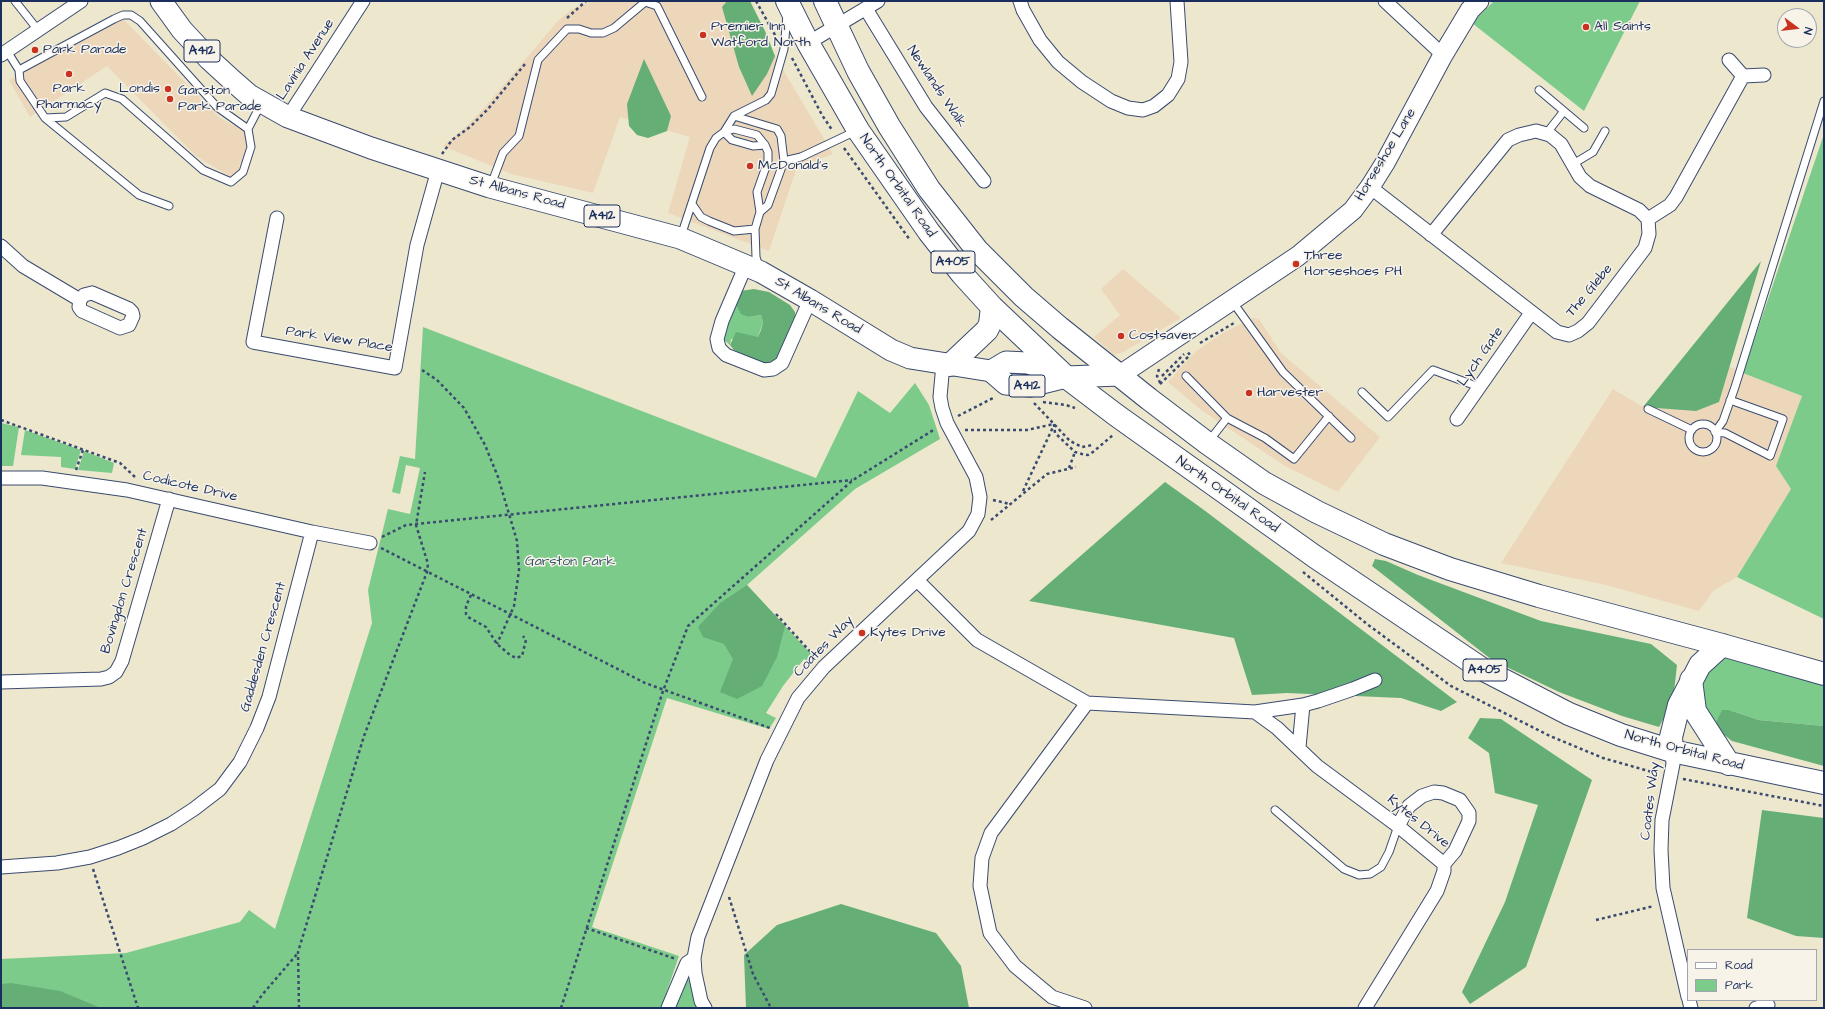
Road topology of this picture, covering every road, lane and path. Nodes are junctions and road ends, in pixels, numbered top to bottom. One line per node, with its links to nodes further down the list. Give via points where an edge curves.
1 (15, 1): 16 (lane)
2 (81, 1): 16 (street)
3 (161, 1): 28 (main road, St Albans Road / A412, via 182,30 209,59 249,95)
4 (363, 1): 31 (street, Lavinia Avenue)
5 (586, 1): 14 (path)
6 (825, 1): 15 (highway, North Orbital Road / A405)
7 (878, 1): 13 (street)
8 (1020, 1): 9 (street, via 1040,40 1058,62 1111,101 1128,108 1143,110 1154,106 1168,95 1178,79 1181,62)
9 (1177, 1)
10 (1386, 1): 19 (street)
11 (1479, 1): 19 (street, Horseshoe Lane, via 1470,10)
12 (788, 3): 17 (highway, North Orbital Road / A405); 30 (lane, via 784,48 771,94 766,100)
13 (866, 9): 15 (street); 43 (street, Newlands Walk, via 926,107)
14 (564, 20)
15 (836, 25): 17 (street); 56 (highway, North Orbital Road / A405, via 889,126 929,189 977,250)
16 (38, 30): 18 (street)
17 (808, 43): 35 (highway, North Orbital Road / A405)
18 (4, 53): 22 (lane)
19 (1443, 55): 45 (street, Horseshoe Lane)
20 (529, 60): 42 (path, via 488,109 452,140 442,153)
21 (1729, 60): 24 (street)
22 (19, 70): 32 (lane, via 20,81); 34 (lane, via 114,19 131,15 140,21 217,107)
23 (1764, 75): 24 (street)
24 (1743, 76): 50 (street, via 1676,197 1670,205)
25 (1539, 90): 29 (lane)
26 (702, 96): 44 (lane, via 657,6 645,2 614,28 602,33 567,29 538,60 519,136 503,153)
27 (1824, 101): 76 (lane)
28 (262, 102): 31 (main road, St Albans Road / A412); 34 (lane)
29 (1564, 111): 33 (lane); 38 (lane)
30 (734, 116): 36 (lane); 40 (lane, via 777,129 783,144)
31 (288, 117): 42 (main road, St Albans Road / A412)
32 (45, 118): 34 (lane, via 66,117 105,93 122,99 203,170 231,182 244,172 251,147); 47 (lane, via 139,195)
33 (1584, 128)
34 (248, 129)
35 (858, 130): 40 (lane, via 801,157); 60 (highway, North Orbital Road / A405, via 929,232)
36 (724, 132): 39 (lane, via 732,140 753,146); 39 (lane, via 744,130 757,135); 46 (lane, via 716,138 710,148)
37 (1605, 132): 41 (lane, via 1593,152)
38 (1546, 134): 41 (street, via 1561,144); 52 (street, via 1536,131 1508,140)
39 (765, 145): 48 (lane, via 768,161 757,192)
40 (784, 161): 48 (lane, via 768,205)
41 (1573, 164): 50 (street, via 1580,177 1590,186 1639,210)
42 (438, 170): 44 (main road, St Albans Road / A412); 49 (street, Park View Place, via 417,245 395,368 253,342)
43 (984, 181)
44 (490, 187): 53 (main road, St Albans Road / A412)
45 (1370, 187): 52 (street, The Glebe); 59 (street, Horseshoe Lane, via 1353,210 1328,232 1298,256)
46 (692, 204): 51 (lane, via 701,217 734,231); 53 (lane)
47 (169, 206)
48 (760, 212): 51 (lane)
49 (277, 218)
50 (1648, 219): 61 (street, The Glebe, via 1649,234 1645,248 1588,323 1569,335 1557,332)
51 (755, 229): 55 (lane)
52 (1431, 235): 61 (street, The Glebe)
53 (680, 238): 55 (main road, St Albans Road / A412)
54 (1, 246): 57 (street, via 23,266)
55 (754, 269): 58 (main road, St Albans Road / A412); 58 (street, via 722,321 717,339 719,348 726,356 764,370 773,369 782,363)
56 (1024, 297): 67 (highway, North Orbital Road / A405); 70 (highway, via 1032,323 1045,336)
57 (80, 300)
58 (810, 300): 64 (main road, St Albans Road / A412, via 891,350 910,358)
59 (1231, 300): 67 (street, Horseshoe Lane); 78 (lane, via 1282,372)
60 (992, 307): 64 (highway, via 987,330); 70 (highway, North Orbital Road / A405)
61 (1531, 313): 72 (street, Lych Gate)
62 (1232, 321): 63 (path, via 1235,324)
63 (1187, 351): 68 (path); 71 (path, via 1190,355)
64 (946, 365): 70 (main road, St Albans Road / A412, via 991,371 1006,384 1030,386); 84 (street, Coates Way, via 940,397)
65 (1161, 367): 71 (path, via 1157,376)
66 (422, 370): 105 (path, via 437,380 464,408 485,445)
67 (1120, 375): 70 (main road, St Albans Road / A412); 89 (highway, North Orbital Road / A405); 96 (highway, via 1139,410 1196,452)
68 (1162, 376)
69 (1186, 376): 79 (lane)
70 (1066, 377): 96 (highway, North Orbital Road / A405)
71 (1160, 384): 73 (path)
72 (1479, 387): 74 (lane, via 1433,370 1388,417); 80 (street, Lych Gate)
73 (1166, 389)
74 (1362, 392)
75 (1032, 400): 82 (path)
76 (1730, 400): 86 (lane, via 1723,422); 86 (lane, via 1783,419 1770,456 1725,433)
77 (1648, 409): 85 (lane)
78 (1329, 416): 79 (lane, via 1294,459 1265,438); 88 (lane)
79 (1227, 418): 89 (lane)
80 (1457, 419)
81 (1, 420): 91 (path)
82 (1054, 424): 84 (path, via 1027,430); 90 (path, via 1077,444 1087,448); 92 (path, via 1055,433); 101 (path)
83 (938, 428): 98 (path)
84 (951, 430): 102 (street, Coates Way, via 976,477)
85 (1692, 430): 86 (lane, via 1703,424 1712,427); 86 (lane, via 1689,434 1689,443 1700,452 1713,448 1717,439)
86 (1715, 432)
87 (1113, 436): 92 (path, via 1088,455)
88 (1351, 438)
89 (1207, 443): 117 (highway, North Orbital Road / A405, via 1264,483 1384,544 1450,569 1539,596)
90 (1093, 445)
91 (83, 450): 99 (path); 100 (path, via 120,463)
92 (1075, 452): 94 (path)
93 (1076, 467): 94 (path)
94 (1069, 468): 101 (path, via 1047,474)
95 (425, 472): 107 (path)
96 (1200, 477): 129 (highway, North Orbital Road / A405, via 1482,669 1569,714 1621,735)
97 (1, 478): 99 (street, Codicote Drive)
98 (853, 480): 105 (path); 123 (path, via 688,626)
99 (72, 481): 103 (street, Codicote Drive)
100 (140, 482)
101 (1023, 493): 104 (path)
102 (980, 497): 104 (path); 106 (street, Coates Way)
103 (169, 499): 108 (street, Codicote Drive); 122 (street, Bovingdon Crescent, via 122,661 116,672 101,679)
104 (1011, 504): 106 (path, via 986,524)
105 (510, 515): 107 (path); 114 (path, via 517,541 519,570)
106 (974, 523): 111 (street, Coates Way, via 969,531)
107 (416, 524): 109 (path); 110 (path, via 428,564)
108 (312, 532): 109 (street, Codicote Drive); 134 (street, Gaddesden Crescent, via 269,697 240,762 220,789 177,820 143,838)
109 (370, 543): 110 (path)
110 (427, 572): 112 (path); 141 (path, via 364,736)
111 (917, 580): 118 (street, Coates Way); 124 (street, via 977,640)
112 (471, 594): 114 (path); 116 (path, via 466,606 468,617 486,627)
113 (776, 614): 118 (path)
114 (511, 615): 116 (path); 123 (path)
115 (522, 636): 116 (path, via 526,640 520,658 510,655)
116 (497, 644)
117 (1722, 644): 119 (highway, North Orbital Road / A405); 121 (highway, via 1700,665)
118 (824, 667): 127 (street, Coates Way, via 798,698)
119 (1824, 674)
120 (1375, 680): 125 (street, via 1338,695)
121 (1691, 680): 129 (highway, via 1679,704 1671,736); 130 (highway, via 1695,711)
122 (1, 682)
123 (663, 691): 127 (path); 140 (path)
124 (1087, 703): 126 (street); 151 (street, via 991,833 982,858 980,886 990,933 1015,966 1052,996)
125 (1303, 705): 126 (street); 128 (street)
126 (1255, 712): 128 (street, Kytes Drive)
127 (780, 732): 137 (street, Coates Way)
128 (1299, 748): 133 (street, Kytes Drive, via 1317,766)
129 (1672, 751): 130 (highway, North Orbital Road / A405); 138 (street, Coates Way, via 1674,764 1662,820 1661,850)
130 (1729, 764): 131 (highway, North Orbital Road / A405)
131 (1824, 783)
132 (1276, 810): 133 (lane, via 1344,869 1359,875 1370,874 1381,867)
133 (1398, 826): 135 (street, Kytes Drive); 135 (street, via 1409,806 1422,796 1434,792 1460,800 1469,813 1469,821 1455,851)
134 (90, 857): 136 (street, Gaddesden Crescent, via 57,863); 144 (path)
135 (1444, 864): 152 (street, Kytes Drive, via 1437,891)
136 (1, 867)
137 (718, 886): 142 (street, Coates Way); 150 (path, via 727,893 753,974)
138 (1666, 904): 139 (path); 143 (street, Coates Way)
139 (1596, 920)
140 (586, 928): 142 (path); 147 (path)
141 (298, 952): 145 (path); 146 (path)
142 (691, 961): 148 (street); 149 (street, Coates Way)
143 (1687, 993)
144 (138, 1008)
145 (253, 1008)
146 (299, 1008)
147 (561, 1008)
148 (668, 1008)
149 (705, 1008)
150 (771, 1008)
151 (1086, 1008)
152 (1365, 1008)

